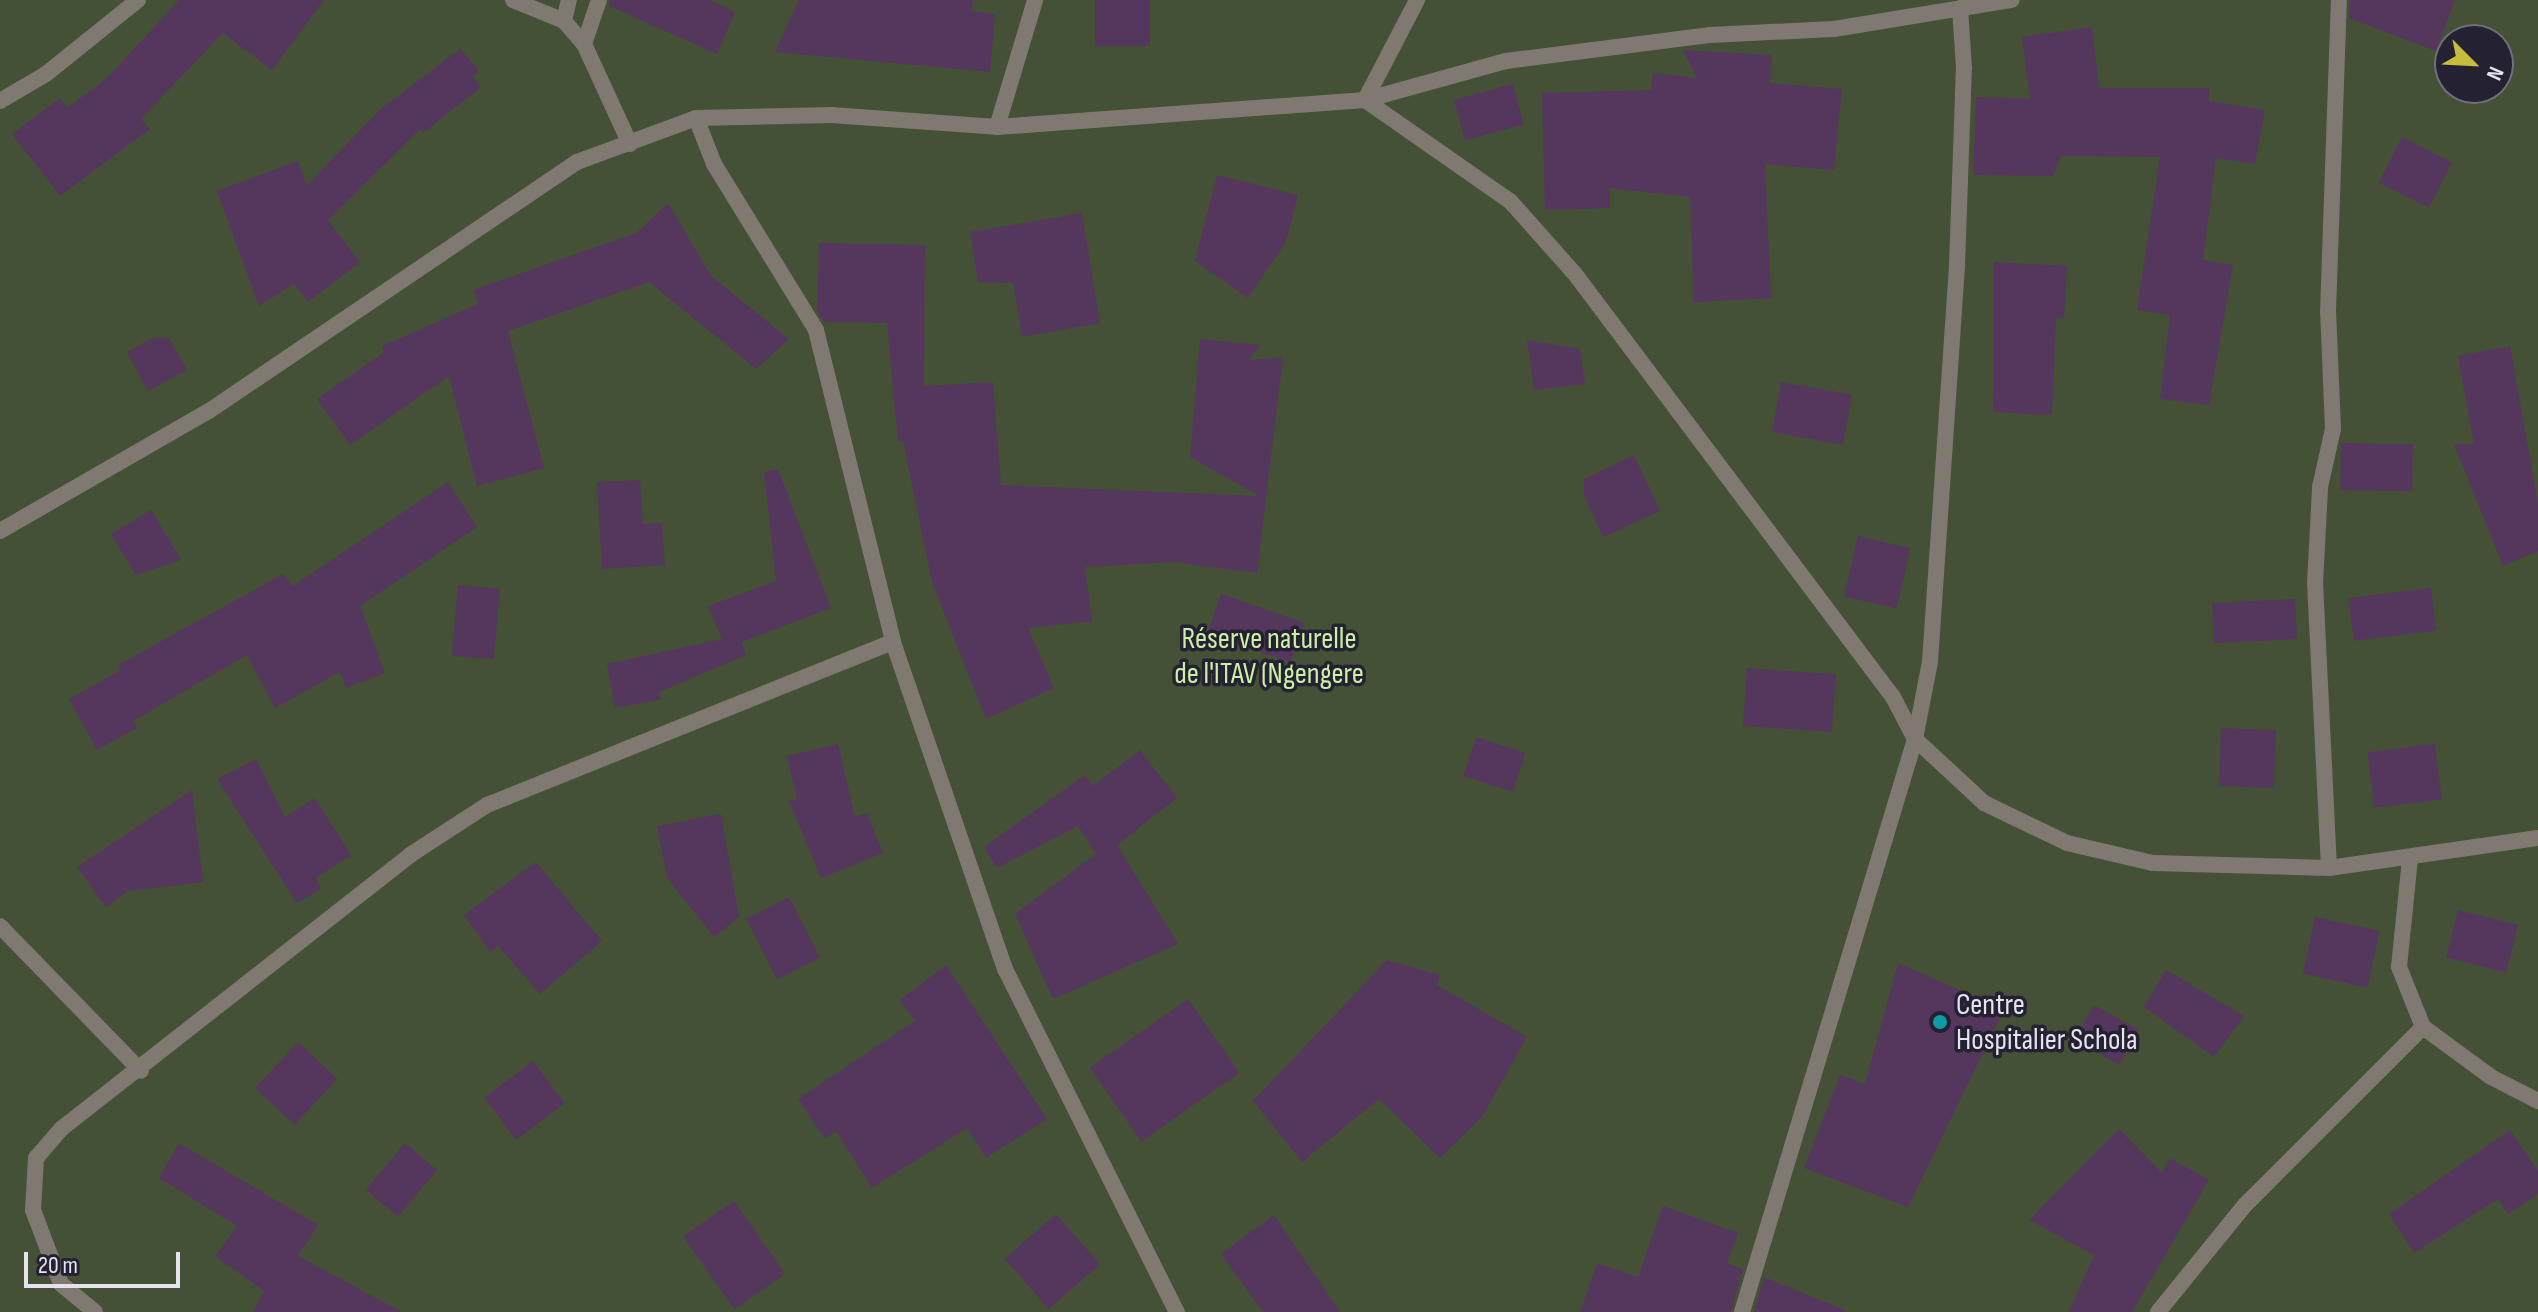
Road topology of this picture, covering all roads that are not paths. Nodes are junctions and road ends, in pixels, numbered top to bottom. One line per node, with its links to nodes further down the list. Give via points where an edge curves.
1 (138, 0): 13 (street, via 46,74)
2 (513, 0): 10 (street)
3 (569, 0): 10 (street)
4 (599, 0): 11 (street)
5 (1035, 0): 15 (street)
6 (1417, 0): 12 (street)
7 (2012, 0): 9 (street)
8 (2339, 0): 22 (street, via 2328,312 2333,429 2320,487 2315,584)
9 (1960, 8): 12 (street, via 1834,29 1710,35 1506,61); 19 (street, via 1964,68 1957,266 1930,662)
10 (564, 21): 11 (street)
11 (584, 44): 16 (street)
12 (1365, 100): 15 (street); 19 (street, via 1511,202 1575,274 1893,697)
13 (0, 101)
14 (696, 118): 15 (street, via 831,115); 16 (street); 18 (street, via 714,164 816,330)
15 (997, 127)
16 (630, 144): 17 (street, via 577,162 209,411)
17 (0, 531)
18 (893, 642): 25 (street, via 487,805 410,855); 28 (street, via 1005,969)
19 (1915, 739): 22 (street, via 1984,803 2067,843 2153,863); 29 (street)
20 (2538, 838): 21 (street)
21 (2410, 859): 22 (street); 24 (street, via 2399,967)
22 (2329, 868)
23 (0, 926): 25 (street)
24 (2423, 1027): 26 (street, via 2491,1077); 30 (street, via 2245,1205)
25 (141, 1071): 27 (street, via 61,1129 36,1158 33,1210 61,1284)
26 (2538, 1101)
27 (95, 1312)
28 (1177, 1312)
29 (1742, 1312)
30 (2158, 1312)

